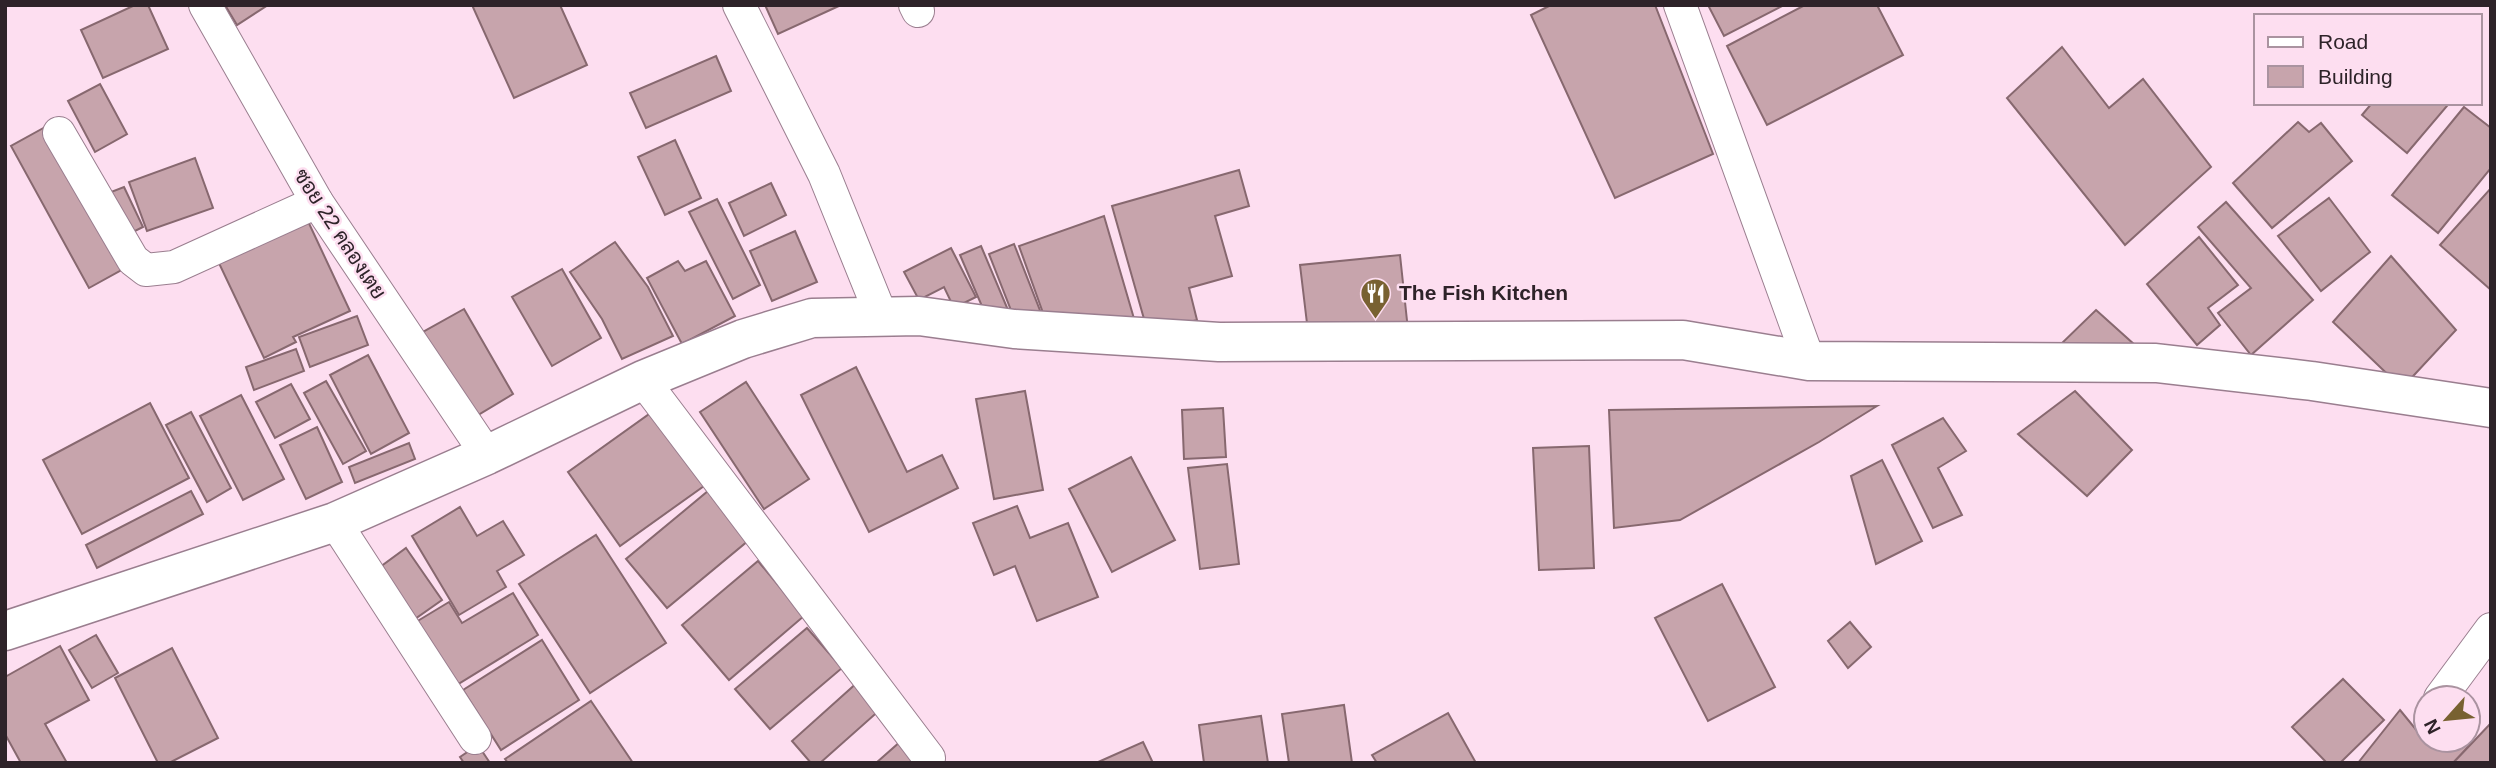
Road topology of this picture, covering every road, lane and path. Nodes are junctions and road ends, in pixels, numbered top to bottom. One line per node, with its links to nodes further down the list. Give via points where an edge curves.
1 (205, 5): 5 (street, ซอย 22 คลองเตย)
2 (739, 5): 6 (street, via 824,174)
3 (1680, 5): 7 (street)
4 (59, 133): 5 (street, via 133,260 146,270 174,267)
5 (317, 202): 10 (street, ซอย 22 คลองเตย)
6 (881, 314): 7 (street, via 1014,329 1219,342 1683,340); 8 (street, via 812,318 743,339)
7 (1809, 360): 9 (street, via 2156,363)
8 (643, 380): 10 (street); 16 (street)
9 (2491, 408)
10 (487, 456): 11 (street)
11 (335, 522): 13 (street); 15 (street)
12 (2491, 629): 14 (street)
13 (5, 631)
14 (2450, 684)
15 (475, 738)
16 (929, 758)

